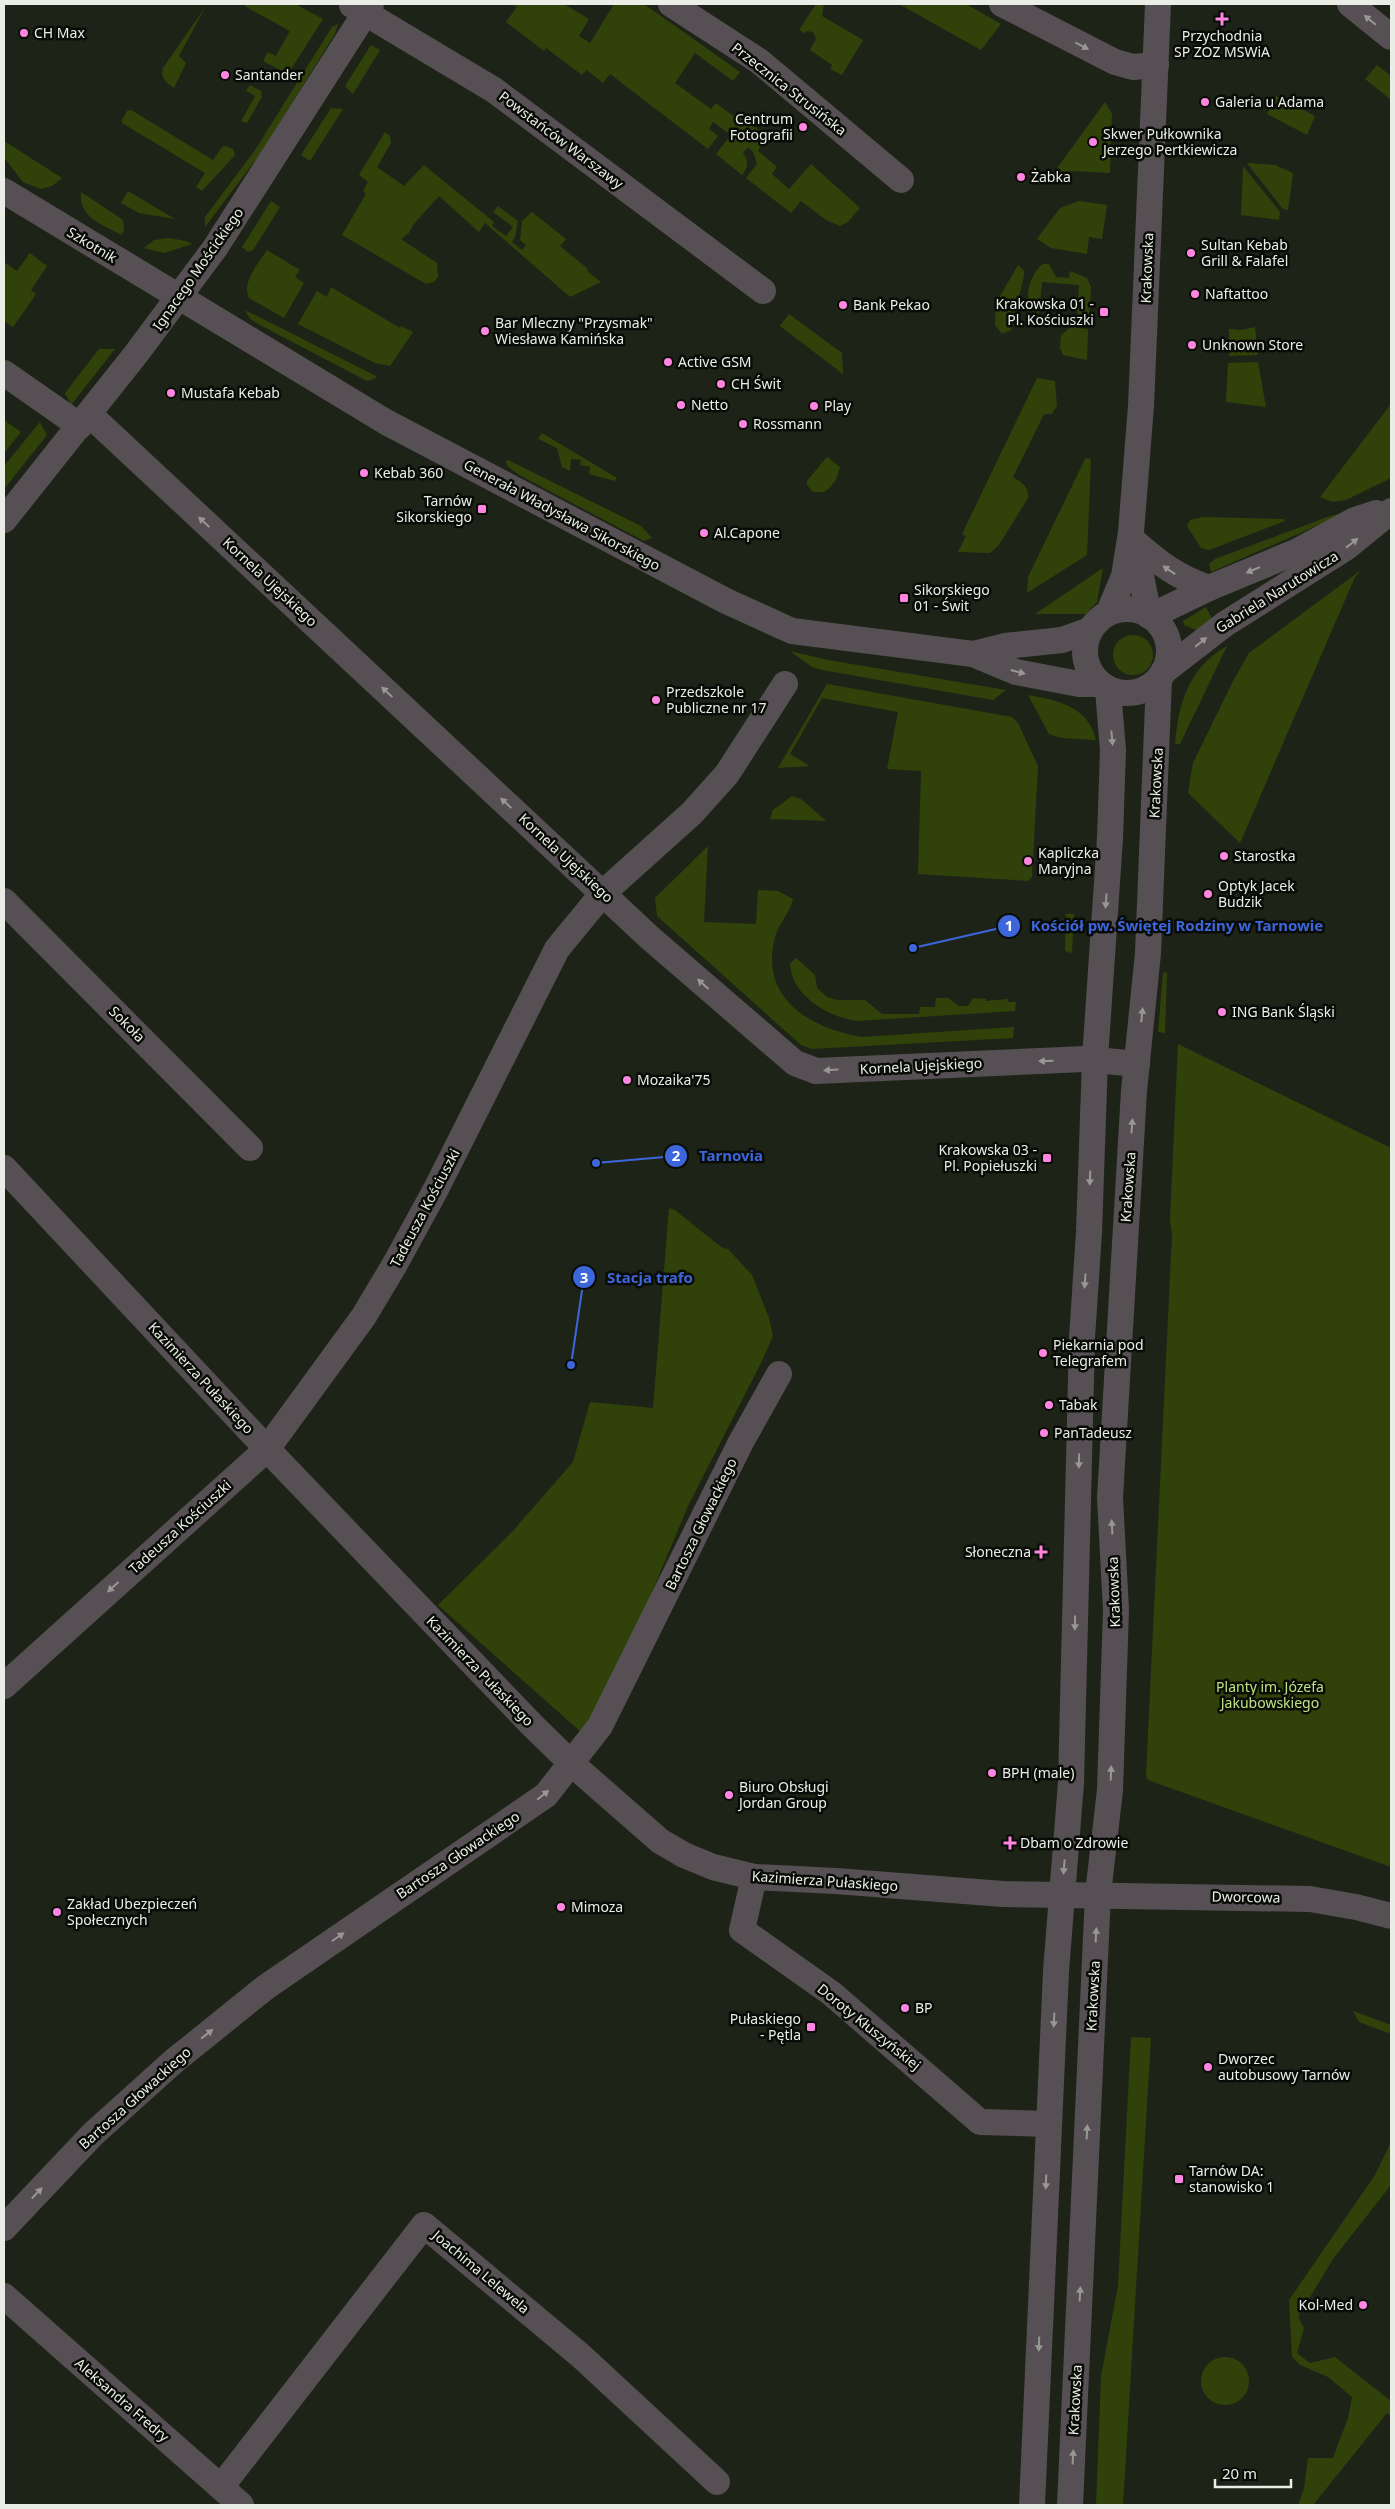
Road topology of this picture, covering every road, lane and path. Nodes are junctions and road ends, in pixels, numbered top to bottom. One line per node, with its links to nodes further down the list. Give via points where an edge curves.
1 (672, 4): 8 (street, Przecznica Strusińska, via 759,62)
2 (1002, 4): 7 (street, one-way to 7, via 1114,62)
3 (1158, 4): 7 (street, Krakowska)
4 (1350, 4): 6 (street, one-way to 4)
5 (362, 7): 10 (street, Powstańców Warszawy, via 494,90); 11 (street, Ignacego Mościckiego, via 215,248)
6 (1391, 37)
7 (1156, 66): 16 (street, Krakowska)
8 (902, 180)
9 (4, 191): 11 (street, Szkotnik)
10 (763, 291)
11 (180, 297): 13 (street, Ignacego Mościckiego); 21 (street, Generała Władysława Sikorskiego, via 386,422 726,601 792,630)
12 (4, 373): 13 (street, Kornela Ujejskiego)
13 (84, 420): 15 (street, Ignacego Mościckiego); 25 (street, Kornela Ujejskiego, one-way to 13)
14 (1391, 509): 17 (street, Gabriela Narutowicza, one-way to 17, via 1356,520 1298,551); 22 (street, Gabriela Narutowicza, one-way to 14, via 1225,624 1347,547)
15 (4, 520)
16 (1133, 537): 17 (street, one-way to 16, via 1184,580 1166,569); 18 (street, Krakowska, via 1124,576); 19 (street, Krakowska)
17 (1209, 588): 19 (street, Gabriela Narutowicza)
18 (1109, 612): 19 (street, via 1131,609); 20 (street)
19 (1150, 616): 22 (street, via 1161,626 1167,639 1169,653)
20 (1090, 630): 21 (street, Generała Władysława Sikorskiego, via 1062,640 1005,646); 24 (street, via 1084,657 1089,671)
21 (973, 654): 24 (street, Generała Władysława Sikorskiego, one-way to 24, via 1016,672)
22 (1161, 675): 24 (street, via 1149,688 1136,693 1122,694); 28 (street, Krakowska, one-way to 22, via 1148,953)
23 (785, 684): 25 (street, Tadeusza Kościuszki, via 728,774 692,813)
24 (1104, 687): 27 (street, one-way to 27, via 1113,750)
25 (603, 892): 27 (street, Kornela Ujejskiego, one-way to 25, via 816,1071 795,1063 746,1022); 32 (street, Tadeusza Kościuszki, via 558,949 436,1189 364,1316)
26 (4, 901): 29 (street, Sokoła)
27 (1095, 1059): 28 (street, Kornela Ujejskiego); 36 (street, one-way to 36, via 1082,1338 1071,1784)
28 (1137, 1064): 37 (street, Krakowska, one-way to 28, via 1110,1790 1116,1610 1110,1498)
29 (250, 1148)
30 (4, 1168): 32 (street, Kazimierza Pułaskiego)
31 (779, 1374): 34 (street, Bartosza Głowackiego, via 741,1442 604,1718)
32 (267, 1449): 33 (street, Tadeusza Kościuszki, one-way to 33); 34 (street, Kazimierza Pułaskiego)
33 (4, 1686)
34 (572, 1764): 35 (street, Kazimierza Pułaskiego, via 660,1841 713,1867); 40 (street, Bartosza Głowackiego, one-way to 34, via 93,2134 174,2060 266,1988 546,1795)
35 (754, 1877): 36 (street, Kazimierza Pułaskiego, via 1003,1894); 39 (street, Doroty Kłuszyńskiej, via 742,1930 831,1993 980,2122)
36 (1062, 1894): 37 (street, Kazimierza Pułaskiego); 39 (street, one-way to 39)
37 (1098, 1894): 38 (street, Dworcowa, via 1310,1899 1356,1906); 46 (street, Krakowska, one-way to 37)
38 (1391, 1916)
39 (1048, 2124): 45 (street, one-way to 45)
40 (4, 2228)
41 (4, 2296): 43 (street, Aleksandra Fredry)
42 (717, 2482): 43 (street, Joachima Lelewela, via 581,2356 424,2225)
43 (221, 2487): 44 (street, Aleksandra Fredry)
44 (241, 2505)
45 (1032, 2505)
46 (1070, 2505)

